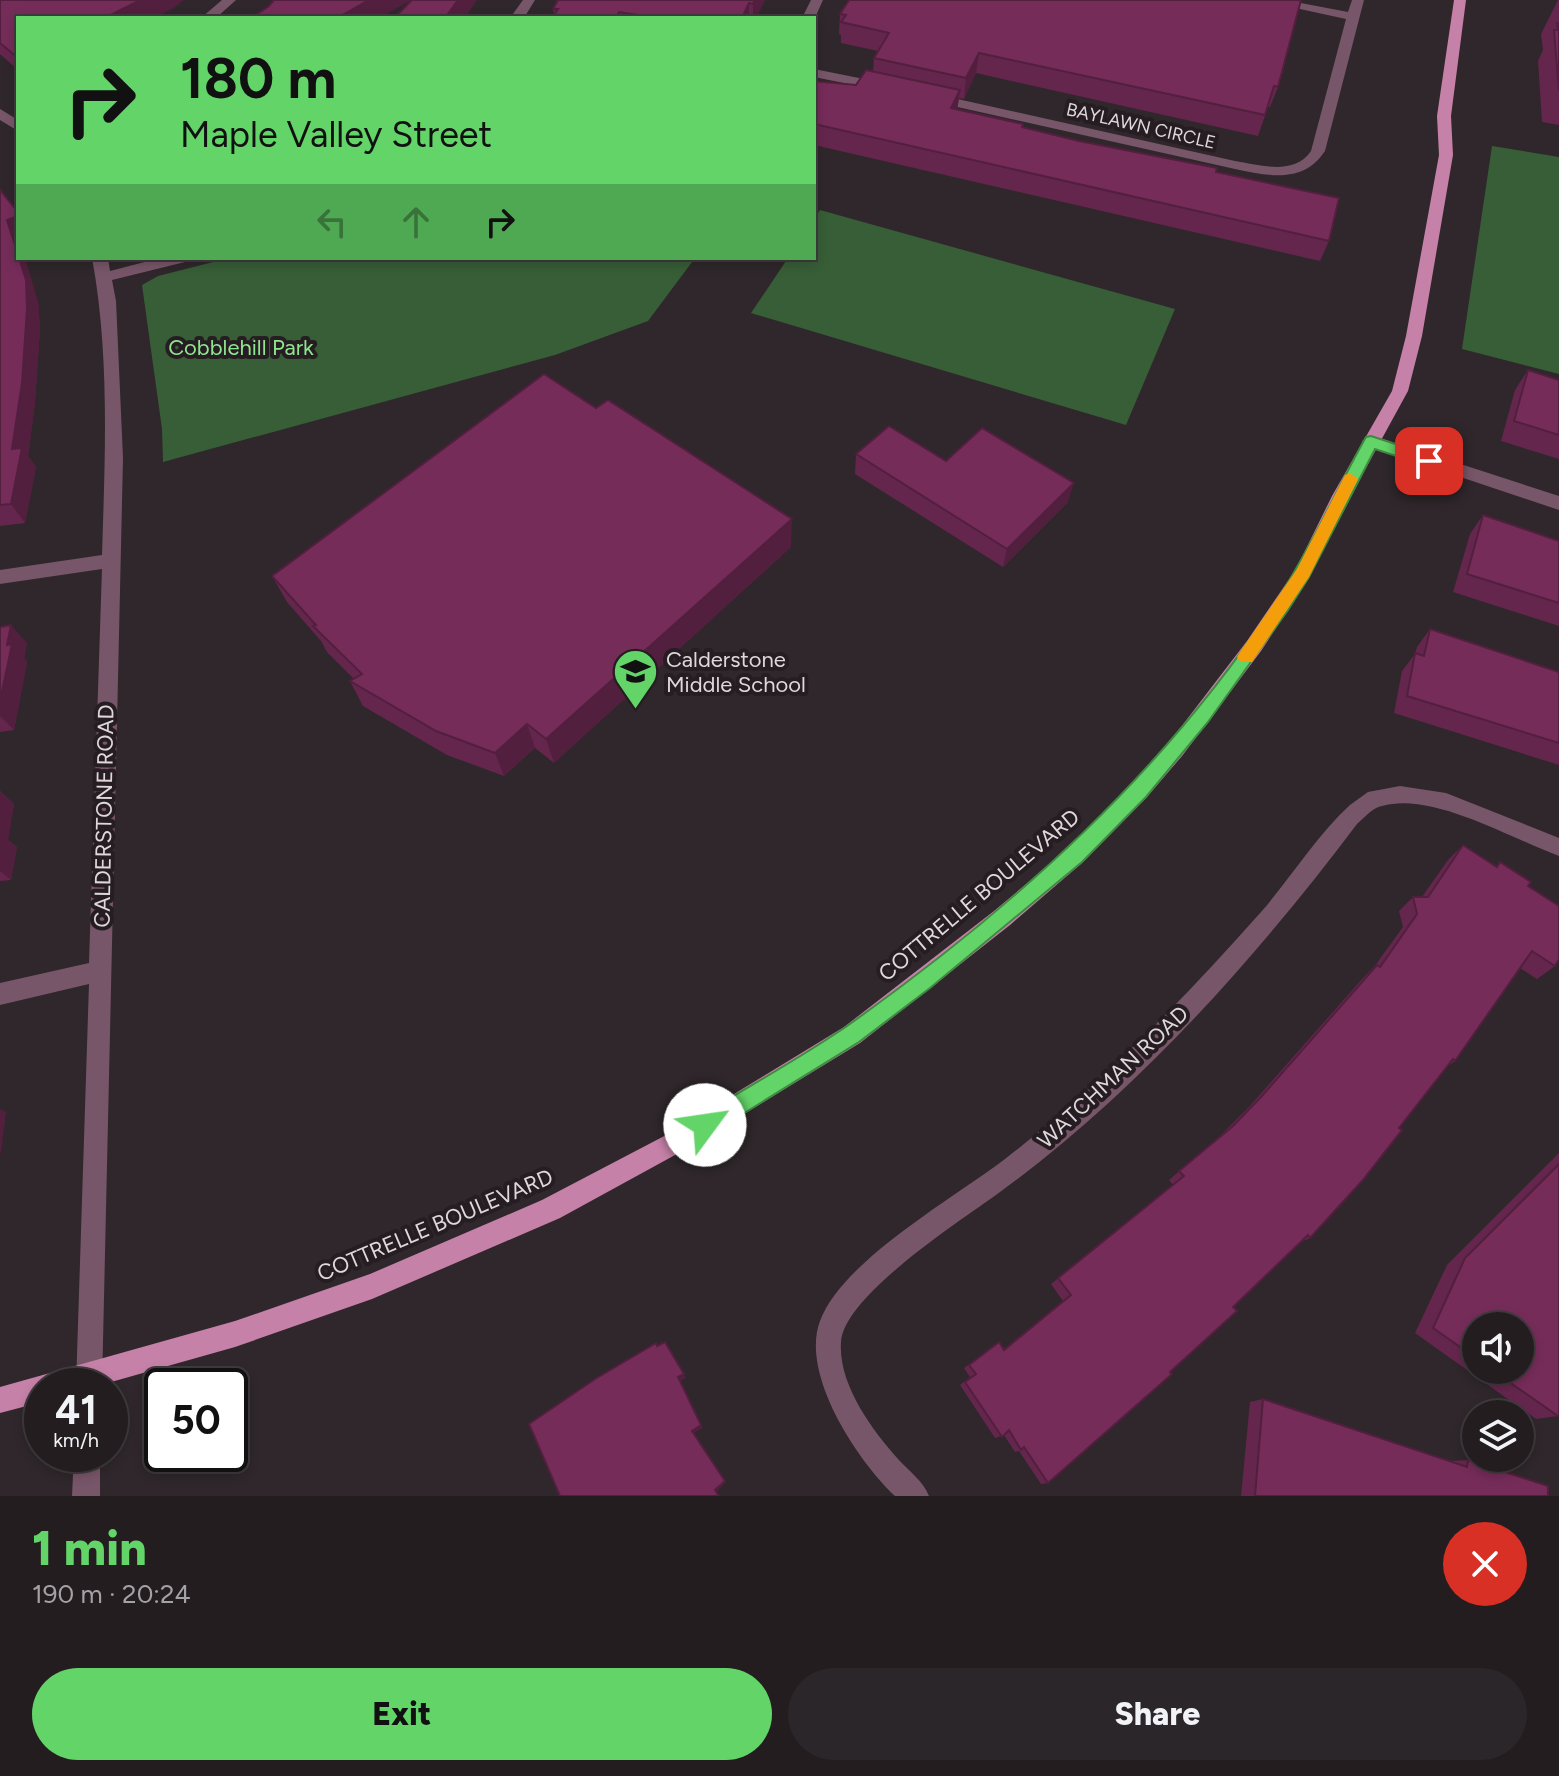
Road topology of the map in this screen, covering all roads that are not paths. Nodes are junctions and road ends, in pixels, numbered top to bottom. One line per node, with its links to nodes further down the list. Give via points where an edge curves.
1 (230, 0): 5 (street)
2 (1265, 0): 6 (street)
3 (1358, 0): 6 (street, BAYLAWN CIRCLE)
4 (1460, 0): 13 (main road, COTTRELLE BOULEVARD, via 1444,116 1446,155 1414,336 1400,391)
5 (210, 16)
6 (1354, 17): 9 (street, BAYLAWN CIRCLE, via 1318,151 1304,167 1283,172)
7 (816, 73): 8 (street)
8 (893, 89)
9 (924, 96)
10 (101, 260): 12 (street, CALDERSTONE ROAD)
11 (172, 260): 12 (street)
12 (105, 277): 15 (street, CALDERSTONE ROAD, via 114,458)
13 (1371, 441): 14 (street); 21 (main road, COTTRELLE BOULEVARD, via 1282,605 1139,792 1002,918 852,1035 678,1141 551,1209 372,1286)
14 (1559, 503)
15 (109, 561): 16 (street); 18 (street, CALDERSTONE ROAD)
16 (0, 577)
17 (1559, 847): 26 (street, WATCHMAN ROAD, via 1425,797 1379,797 1364,806 1261,930 1179,1016 1031,1154 851,1293 830,1325 829,1361 843,1403 865,1440)
18 (100, 971): 19 (street); 20 (street, CALDERSTONE ROAD)
19 (0, 994)
20 (89, 1368)
21 (128, 1368)
22 (24, 1394): 23 (main road)
23 (0, 1400)
24 (87, 1472): 25 (street)
25 (86, 1496)
26 (915, 1496)

